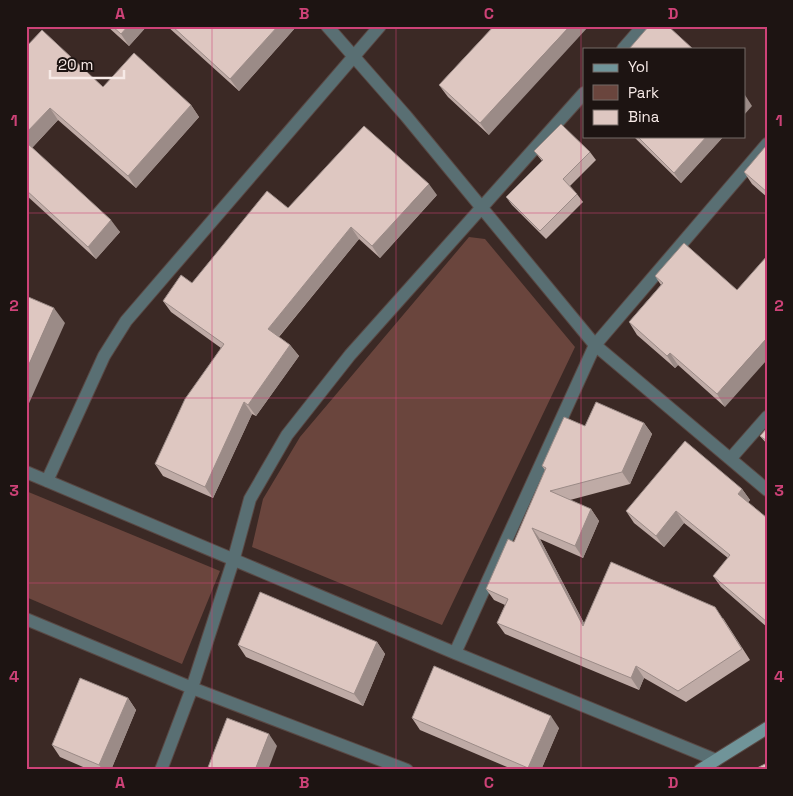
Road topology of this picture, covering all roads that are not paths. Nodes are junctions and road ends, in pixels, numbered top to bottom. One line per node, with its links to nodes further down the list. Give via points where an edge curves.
1 (327, 26): 5 (street)
2 (380, 26): 5 (street)
3 (643, 26): 4 (street)
4 (624, 48)
5 (353, 55): 8 (street); 13 (street, via 126,321 104,356)
6 (583, 94): 8 (street)
7 (767, 144): 9 (street)
8 (482, 208): 9 (street); 15 (street, via 350,355 287,435 250,500)
9 (594, 345): 11 (street); 17 (street)
10 (767, 417): 11 (street)
11 (731, 458): 14 (street)
12 (26, 472): 13 (street)
13 (48, 481): 15 (street)
14 (767, 490)
15 (234, 558): 17 (street); 18 (street)
16 (26, 619): 18 (street)
17 (455, 653): 20 (street)
18 (192, 688): 21 (street); 22 (street)
19 (767, 728): 20 (street)
20 (716, 760): 23 (street)
21 (161, 770)
22 (407, 770)
23 (700, 770)

